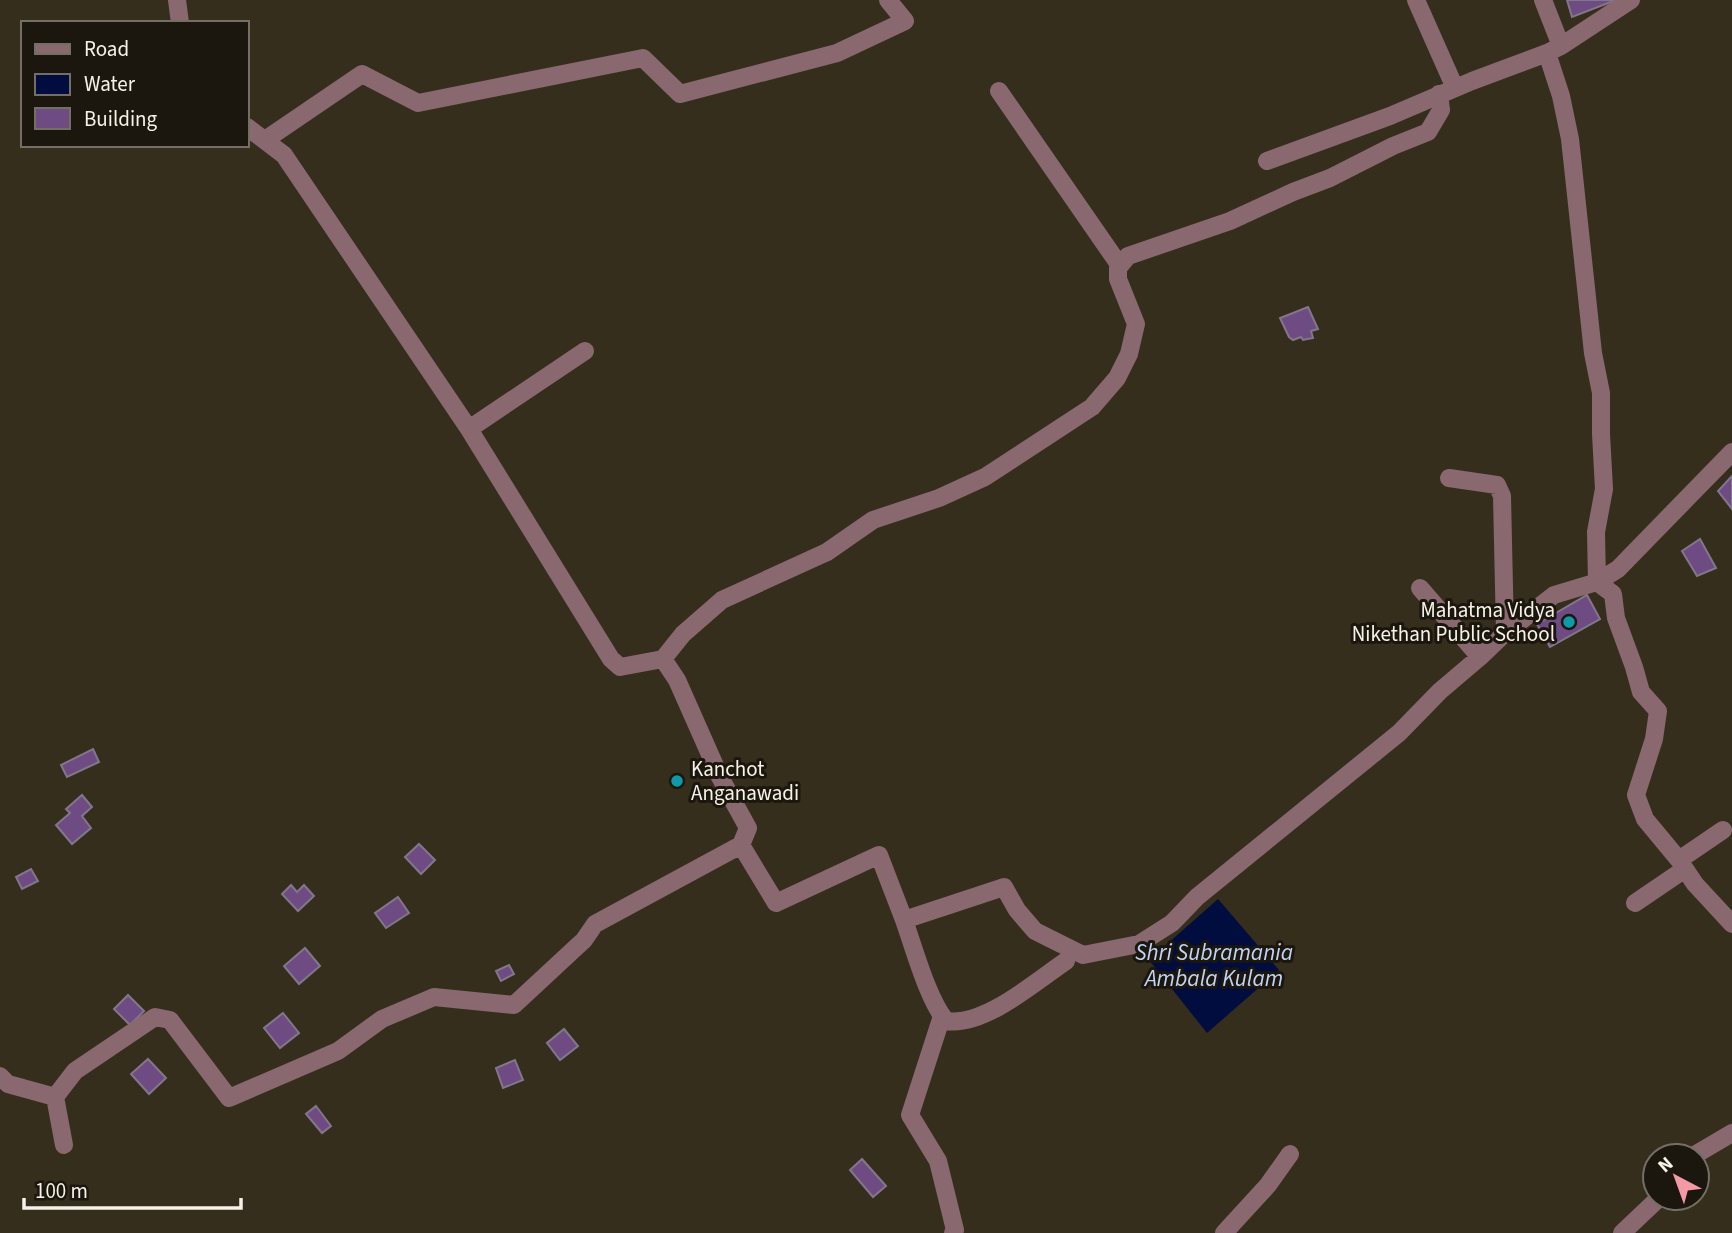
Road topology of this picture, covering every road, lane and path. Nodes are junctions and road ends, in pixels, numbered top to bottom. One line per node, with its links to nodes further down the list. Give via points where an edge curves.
1 (177, 0): 6 (street)
2 (888, 0): 11 (street, via 905,22 836,53 680,94 643,58 418,103 362,75)
3 (1416, 0): 9 (street)
4 (1543, 0): 7 (street)
5 (1631, 0): 7 (street)
6 (180, 21)
7 (1554, 50): 9 (street); 18 (street, via 1570,139 1592,353 1601,393 1604,489 1596,532)
8 (999, 91): 13 (street)
9 (1447, 91): 12 (street); 13 (street, via 1428,132 1230,221 1128,256)
10 (248, 128): 11 (street)
11 (265, 140): 15 (street, via 285,155)
12 (1267, 161)
13 (1120, 266): 22 (street, via 1118,279 1136,324 1117,378 1092,407 985,477 873,520 827,552 722,600 683,634)
14 (584, 351): 15 (street)
15 (469, 429): 22 (street, via 611,659 620,667)
16 (1732, 452): 18 (street, via 1618,569)
17 (1449, 478): 20 (street, via 1497,485 1502,496)
18 (1597, 582): 20 (street, via 1554,595); 25 (street, via 1613,594 1616,618 1641,692 1658,711 1636,795 1645,818)
19 (1420, 588): 21 (street)
20 (1504, 633): 21 (street)
21 (1480, 657): 27 (street, via 1399,733 1197,897 1172,923 1139,944 1083,956 1035,931 1004,887)
22 (663, 659): 24 (street, via 748,828)
23 (1723, 830): 25 (street)
24 (741, 845): 27 (street, via 776,903 879,855); 32 (street, via 596,924 514,1005 434,997 382,1018 338,1051 229,1098 170,1020 155,1017 75,1071)
25 (1682, 865): 26 (street); 28 (street)
26 (1635, 903)
27 (904, 920): 30 (street)
28 (1732, 924)
29 (1066, 961): 30 (street, via 982,1017 958,1023)
30 (942, 1016): 38 (street, via 910,1115 937,1161)
31 (0, 1076): 32 (street, via 8,1084)
32 (54, 1097): 34 (street)
33 (1732, 1133): 35 (street)
34 (64, 1145)
35 (1711, 1145)
36 (1290, 1154): 39 (street)
37 (1644, 1212): 40 (street)
38 (953, 1233)
39 (1224, 1233)
40 (1622, 1233)

